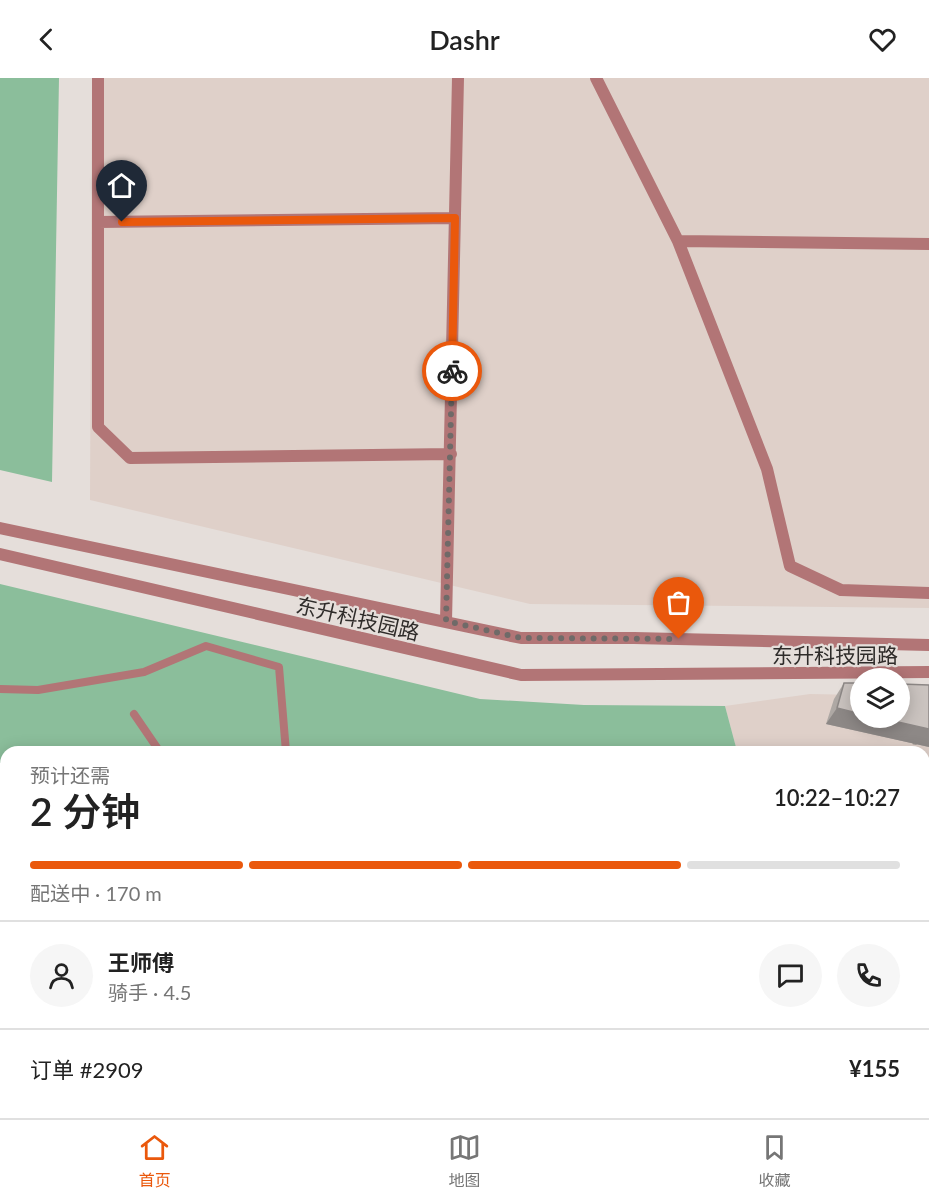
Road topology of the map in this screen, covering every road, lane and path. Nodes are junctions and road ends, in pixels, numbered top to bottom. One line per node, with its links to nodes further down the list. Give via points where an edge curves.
1 (98, 78): 5 (street)
2 (458, 78): 4 (street)
3 (596, 78): 6 (street)
4 (455, 218): 5 (street); 8 (street)
5 (98, 222): 8 (street, via 98,427 130,458)
6 (678, 242): 7 (street); 11 (street, via 767,469 790,566 840,590)
7 (929, 244)
8 (451, 454): 12 (street)
9 (0, 528): 12 (street, 东升科技园路)
10 (0, 554): 14 (street, 东升科技园路, via 521,675)
11 (929, 593)
12 (446, 621): 13 (street, 东升科技园路, via 521,638)
13 (929, 645)
14 (929, 672)
15 (0, 689): 19 (lane, via 38,690 144,672 206,646 279,667)
16 (134, 714): 18 (lane)
17 (916, 731): 20 (path)
18 (156, 746)
19 (286, 746)
20 (915, 746)

